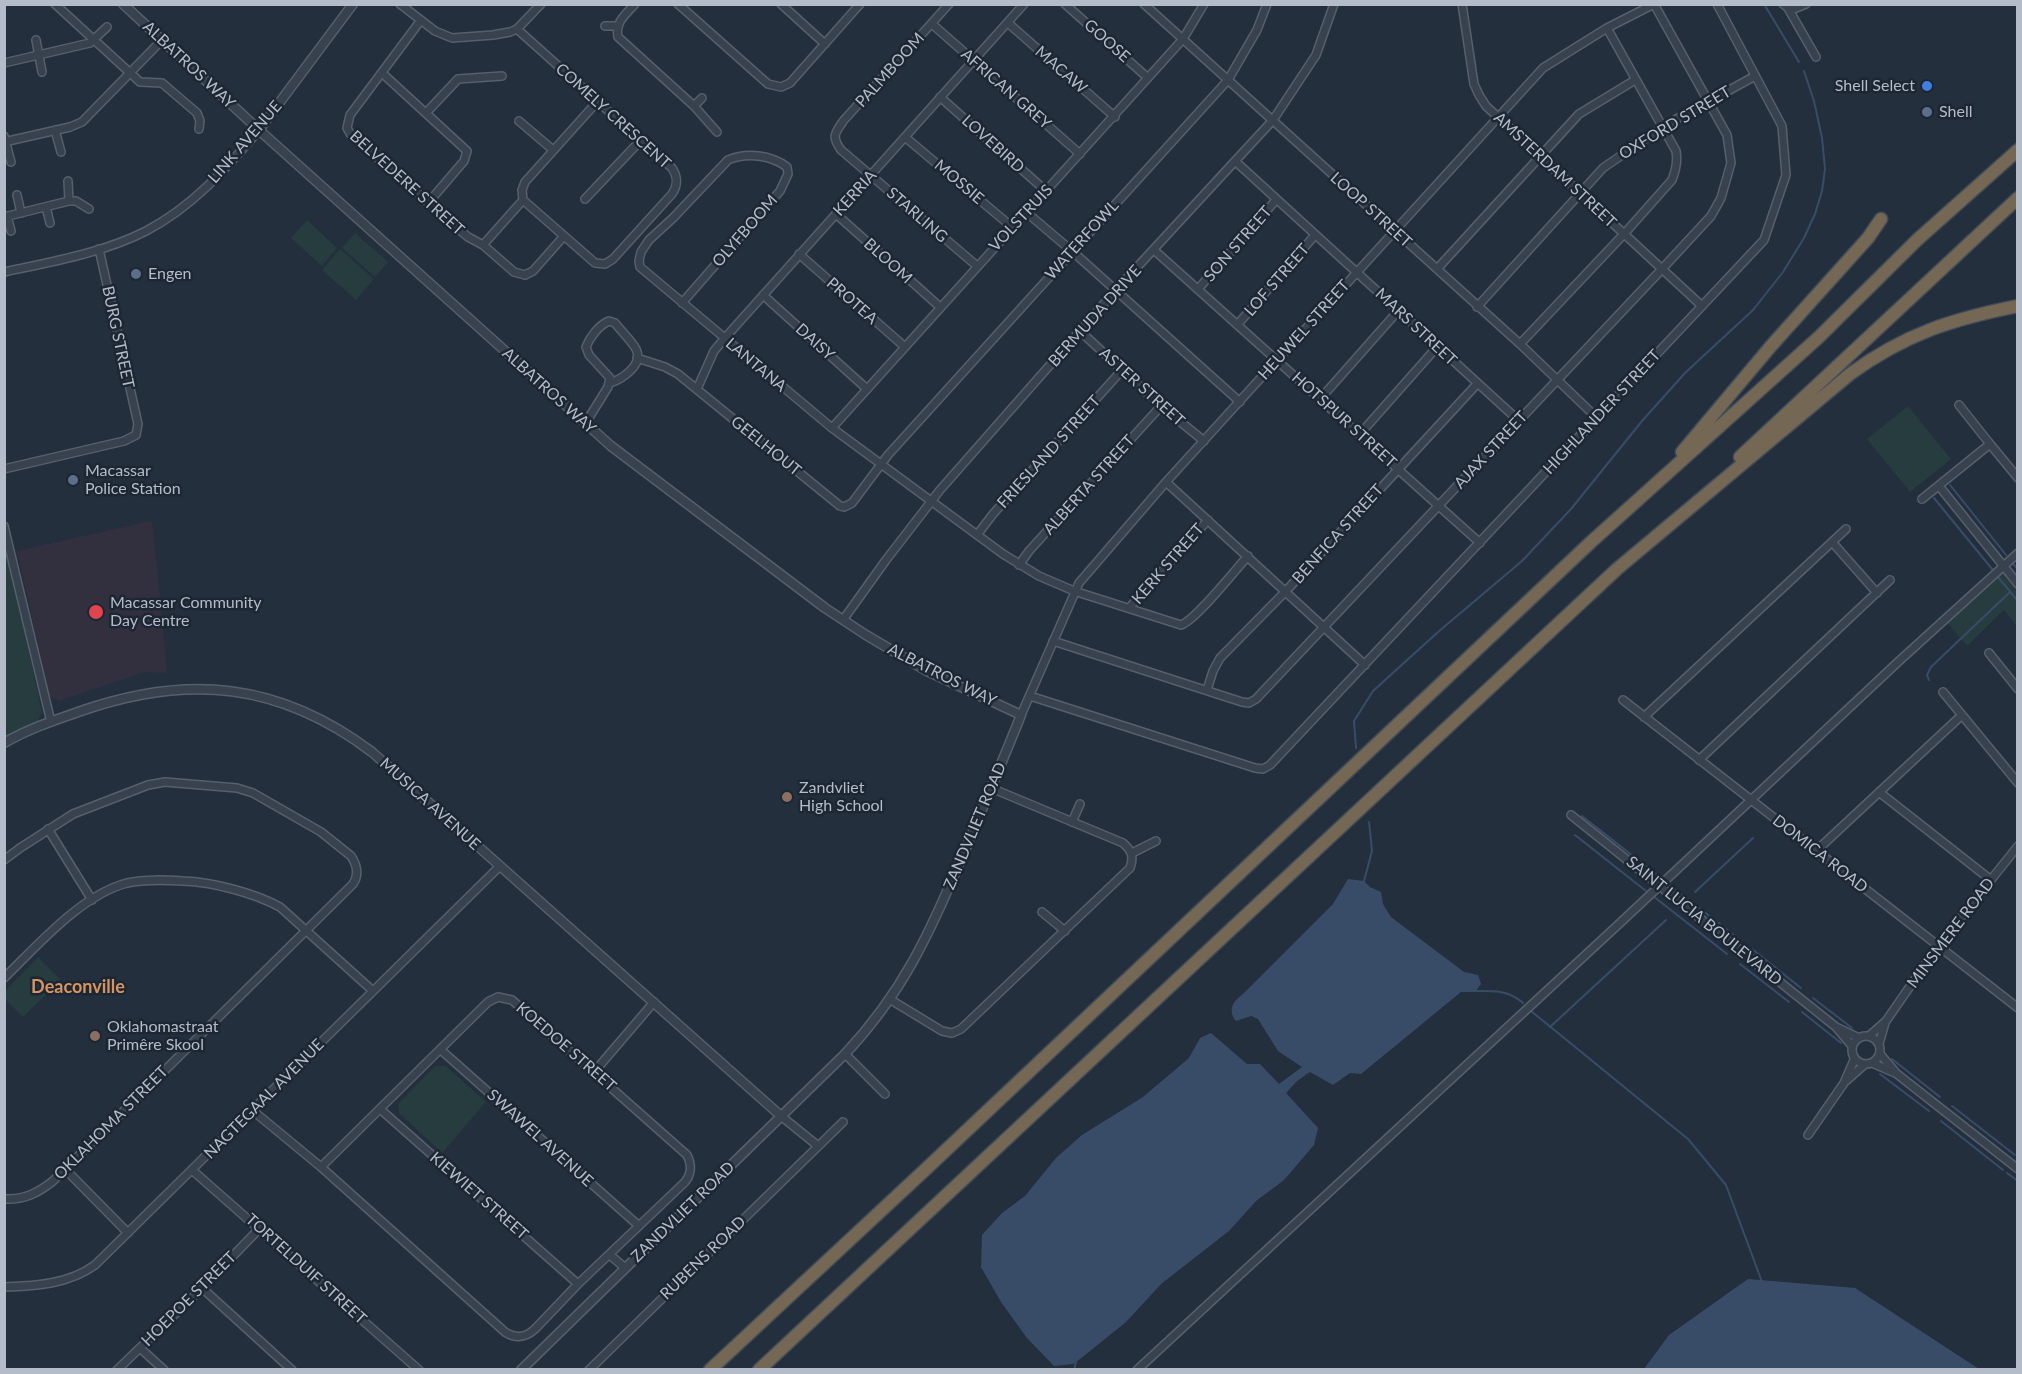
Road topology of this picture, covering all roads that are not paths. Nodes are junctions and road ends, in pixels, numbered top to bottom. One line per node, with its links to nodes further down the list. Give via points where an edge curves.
1 (123, 4): 32 (street, ALBATROS WAY)
2 (353, 4): 60 (street, LINK AVENUE)
3 (400, 4): 22 (street)
4 (541, 4): 29 (street)
5 (634, 4): 26 (street)
6 (678, 4): 34 (street, via 772,86 790,83)
7 (781, 4): 34 (street)
8 (860, 4): 34 (street)
9 (949, 4): 24 (street, PALMBOOM)
10 (1024, 4): 23 (street, KERRIA)
11 (1065, 4): 44 (street, GOOSE)
12 (1144, 4): 30 (street, LOOP STREET)
13 (1204, 4): 30 (street, VOLSTRUIS)
14 (1267, 4): 45 (street, WATERFOWL)
15 (1334, 4): 55 (street, BERMUDA DRIVE, via 1316,55)
16 (1462, 4): 54 (street, AMSTERDAM STREET, via 1474,84 1486,106)
17 (1654, 4): 28 (street, HEUWEL STREET); 50 (street, AJAX STREET)
18 (1717, 4): 43 (street, HIGHLANDER STREET)
19 (1806, 4): 21 (street)
20 (58, 6): 33 (street)
21 (1786, 7): 36 (street)
22 (421, 20): 29 (street, via 452,38 503,34); 41 (street, BELVEDERE STREET)
23 (1008, 23): 37 (street, KERRIA); 53 (street, MACAW)
24 (932, 24): 37 (street, AFRICAN GREY); 62 (street, PALMBOOM, via 844,120)
25 (605, 26): 26 (street)
26 (617, 26): 51 (street, via 620,40)
27 (107, 27): 33 (street)
28 (1607, 28): 46 (street); 54 (street, HEUWEL STREET, via 1543,68)
29 (517, 29): 49 (street, COMELY CRESCENT)
30 (1183, 39): 44 (street, VOLSTRUIS); 45 (street, LOOP STREET)
31 (36, 40): 35 (street)
32 (162, 40): 40 (street); 60 (street, ALBATROS WAY)
33 (95, 41): 35 (street); 40 (street)
34 (825, 44)
35 (39, 55): 38 (street); 39 (street)
36 (1816, 57)
37 (973, 61): 48 (street, KERRIA); 69 (street, AFRICAN GREY)
38 (4, 63)
39 (42, 72)
40 (129, 73): 58 (street, via 141,82 165,85 197,112); 59 (street, via 88,117 76,125)
41 (382, 73): 52 (street); 83 (street, BELVEDERE STREET, via 350,115 347,128)
42 (502, 76): 52 (street, via 458,79)
43 (1755, 76): 50 (street, OXFORD STREET); 114 (street, HIGHLANDER STREET, via 1782,126 1786,175 1764,240)
44 (1148, 78): 53 (street, VOLSTRUIS)
45 (1228, 80): 55 (street, LOOP STREET); 101 (street, WATERFOWL)
46 (1635, 80): 57 (street); 70 (street, via 1579,114)
47 (702, 98): 51 (street)
48 (940, 98): 63 (street, KERRIA); 75 (street, LOVEBIRD)
49 (597, 102): 65 (street, COMELY CRESCENT); 66 (street, BELVEDERE STREET)
50 (1709, 102): 57 (street, OXFORD STREET); 106 (street, AJAX STREET, via 1730,148 1726,184 1712,216)
51 (694, 106): 61 (street)
52 (426, 113): 83 (street, via 467,153)
53 (1115, 117): 69 (street, VOLSTRUIS)
54 (1498, 117): 70 (street, AMSTERDAM STREET); 94 (street, HEUWEL STREET)
55 (1273, 120): 71 (street, BERMUDA DRIVE); 94 (street, LOOP STREET)
56 (519, 122): 66 (street)
57 (1664, 126): 76 (street, OXFORD STREET, via 1610,163); 95 (street, via 1676,151 1676,171)
58 (199, 129)
59 (55, 130): 64 (street); 68 (street)
60 (259, 130): 99 (street, LINK AVENUE, via 234,160 183,207 146,231); 138 (street, ALBATROS WAY)
61 (717, 132)
62 (835, 137): 73 (street, STARLING, via 841,150)
63 (905, 137): 73 (street, KERRIA); 92 (street, MOSSIE)
64 (5, 140): 72 (street)
65 (640, 141): 79 (street); 97 (street, COMELY CRESCENT, via 676,174 672,194 613,260 605,264 595,263)
66 (553, 150): 80 (street, BELVEDERE STREET, via 525,182)
67 (2018, 150): 149 (highway)
68 (61, 152)
69 (1080, 154): 75 (street, VOLSTRUIS)
70 (1541, 155): 76 (street, AMSTERDAM STREET); 105 (street)
71 (1235, 161): 81 (street, MARS STREET); 100 (street, BERMUDA DRIVE)
72 (11, 162)
73 (871, 175): 88 (street, KERRIA); 104 (street, STARLING)
74 (68, 181): 82 (street)
75 (1046, 191): 86 (street, VOLSTRUIS)
76 (1580, 192): 95 (street, AMSTERDAM STREET); 113 (street, OXFORD STREET)
77 (17, 195): 87 (street)
78 (2018, 198): 159 (highway)
79 (585, 199)
80 (523, 200): 97 (street, COMELY CRESCENT); 98 (street, BELVEDERE STREET)
81 (1276, 200): 96 (street, MARS STREET); 109 (street, SON STREET)
82 (69, 201): 84 (street); 85 (street)
83 (428, 203): 98 (street, BELVEDERE STREET)
84 (46, 207): 87 (street); 91 (street)
85 (89, 208)
86 (1026, 212): 92 (street, VOLSTRUIS); 101 (street)
87 (21, 213): 89 (street)
88 (836, 214): 102 (street, KERRIA); 116 (street, BLOOM)
89 (6, 217): 93 (street)
90 (1881, 219): 149 (highway)
91 (50, 223)
92 (1012, 227): 104 (street, VOLSTRUIS)
93 (10, 231)
94 (1393, 231): 105 (street, LOOP STREET); 107 (street, HEUWEL STREET)
95 (1624, 234): 106 (street, AMSTERDAM STREET); 121 (street)
96 (1315, 235): 107 (street, MARS STREET); 118 (street, LOF STREET)
97 (564, 236): 98 (street, via 525,275 514,272)
98 (483, 245)
99 (99, 249): 108 (street, LINK AVENUE); 144 (street, BURG STREET, via 138,424 136,435)
100 (1154, 250): 109 (street, HOTSPUR STREET); 110 (street, BERMUDA DRIVE)
101 (1072, 251): 110 (street); 143 (street, WATERFOWL)
102 (799, 254): 111 (street, KERRIA); 122 (street, PROTEA)
103 (639, 261): 112 (street, LANTANA, via 640,267); 112 (street, OLYFBOOM, via 649,240 728,160 748,155 779,161 787,168 780,191)
104 (977, 266): 116 (street, VOLSTRUIS)
105 (1437, 269): 113 (street, LOOP STREET)
106 (1662, 269): 114 (street, AMSTERDAM STREET); 127 (street, AJAX STREET)
107 (1357, 271): 117 (street, MARS STREET); 125 (street, HEUWEL STREET)
108 (4, 272)
109 (1199, 288): 118 (street, HOTSPUR STREET)
110 (1116, 290): 119 (street, BERMUDA DRIVE); 133 (street)
111 (763, 295): 120 (street, KERRIA); 131 (street, DAISY)
112 (682, 303): 120 (street, LANTANA)
113 (1477, 306): 121 (street, LOOP STREET)
114 (1702, 306): 136 (street, HIGHLANDER STREET)
115 (2018, 306): 159 (highway, via 1943,324 1870,360)
116 (940, 308): 122 (street, VOLSTRUIS)
117 (1398, 311): 123 (street, MARS STREET); 132 (street)
118 (1238, 324): 125 (street, HOTSPUR STREET)
119 (1080, 331): 126 (street, ASTER STREET); 151 (street, BERMUDA DRIVE)
120 (724, 339): 130 (street, KERRIA, via 714,351); 139 (street, LANTANA)
121 (1520, 344): 127 (street, LOOP STREET)
122 (905, 347): 131 (street, VOLSTRUIS)
123 (1437, 347): 129 (street, MARS STREET); 140 (street)
124 (637, 358): 128 (street, via 626,376); 128 (street, via 637,351 615,323 603,324 586,347 608,374); 130 (street, GEELHOUT, via 665,367)
125 (1277, 360): 132 (street, HOTSPUR STREET); 133 (street, HEUWEL STREET)
126 (1122, 370): 135 (street, ASTER STREET); 156 (street, FRIESLAND STREET)
127 (1557, 380): 136 (street, LOOP STREET); 137 (street, AJAX STREET)
128 (610, 383): 138 (street)
129 (1477, 384): 137 (street, MARS STREET); 145 (street, BENFICA STREET)
130 (697, 389): 143 (street, GEELHOUT, via 840,506 852,503)
131 (867, 389): 139 (street, VOLSTRUIS)
132 (1321, 398): 140 (street, HOTSPUR STREET)
133 (1240, 402): 141 (street, HEUWEL STREET)
134 (1959, 405): 142 (street)
135 (1161, 406): 141 (street, ASTER STREET); 162 (street, ALBERTA STREET)
136 (1597, 418): 158 (street, HIGHLANDER STREET)
137 (1518, 420): 152 (street, AJAX STREET)
138 (585, 424): 170 (street, ALBATROS WAY)
139 (832, 428): 143 (street, LANTANA)
140 (1360, 434): 145 (street, HOTSPUR STREET)
141 (1204, 441): 147 (street, HEUWEL STREET)
142 (1990, 444): 146 (street); 148 (street)
143 (881, 464): 151 (street, LANTANA)
144 (4, 469)
145 (1398, 469): 152 (street, HOTSPUR STREET); 167 (street, BENFICA STREET)
146 (2018, 478)
147 (1166, 482): 153 (street); 166 (street, HEUWEL STREET)
148 (1939, 486): 150 (street); 163 (street)
149 (1653, 488): 255 (highway)
150 (1922, 499)
151 (931, 501): 156 (street, LANTANA); 170 (street, BERMUDA DRIVE)
152 (1438, 505): 158 (street, HOTSPUR STREET); 171 (street, AJAX STREET)
153 (1208, 520): 161 (street); 169 (street, KERK STREET)
154 (4, 526): 183 (street)
155 (1846, 529): 157 (street)
156 (977, 535): 162 (street, LANTANA)
157 (1832, 542): 168 (street); 182 (street)
158 (1480, 543): 174 (street, HIGHLANDER STREET)
159 (1642, 550): 256 (highway, via 1617,569)
160 (2018, 553): 163 (street)
161 (1248, 556): 167 (street); 169 (street, LANTANA, via 1187,623 1181,625)
162 (1019, 565): 166 (street, LANTANA)
163 (2003, 566): 165 (street); 189 (street)
164 (1890, 580): 168 (street)
165 (2018, 584)
166 (1074, 591): 169 (street, LANTANA); 172 (street, HEUWEL STREET)
167 (1285, 591): 171 (street); 176 (street, BENFICA STREET, via 1220,658)
168 (1877, 592): 185 (street)
169 (1129, 608)
170 (843, 620): 180 (street, ALBATROS WAY, via 910,662)
171 (1323, 626): 174 (street); 176 (street, AJAX STREET, via 1249,703)
172 (1053, 641): 176 (street, AJAX STREET); 178 (street, HEUWEL STREET)
173 (1989, 653): 175 (street)
174 (1365, 665): 178 (street, HIGHLANDER STREET, via 1263,769)
175 (2018, 689)
176 (1208, 690)
177 (1943, 692): 181 (street)
178 (1030, 696): 180 (street, HEUWEL STREET)
179 (1623, 700): 182 (street, DOMICA ROAD)
180 (1021, 715): 187 (street, ZANDVLIET ROAD)
181 (1962, 715): 186 (street); 188 (street)
182 (1644, 717): 185 (street, DOMICA ROAD)
183 (51, 722): 184 (street, MUSICA AVENUE); 199 (street, MUSICA AVENUE, via 127,697 165,690 217,690 267,698 307,712 358,742)
184 (4, 743)
185 (1699, 760): 189 (street, DOMICA ROAD)
186 (2018, 783)
187 (991, 788): 192 (street); 210 (street, ZANDVLIET ROAD, via 926,939)
188 (1879, 792): 196 (street); 200 (street)
189 (1750, 800): 196 (street, DOMICA ROAD); 201 (street)
190 (1080, 804): 192 (street)
191 (1571, 815): 201 (street, SAINT LUCIA BOULEVARD)
192 (1072, 822): 197 (street, via 1123,843)
193 (48, 829): 198 (street); 202 (street); 204 (street, OKLAHOMA STREET, via 83,810 157,783 237,788 253,793 321,832 355,862 357,874 352,884)
194 (1156, 841): 197 (street)
195 (2018, 846): 200 (street, MINSMERE ROAD)
196 (1816, 851): 206 (street, DOMICA ROAD)
197 (1132, 854): 205 (street, via 1127,872)
198 (4, 860)
199 (500, 866): 208 (street, NAGTEGAAL AVENUE); 211 (street, MUSICA AVENUE)
200 (1991, 880): 206 (street, MINSMERE ROAD)
201 (1659, 885): 214 (street, SAINT LUCIA BOULEVARD); 257 (street)
202 (92, 900): 204 (street, via 134,882 200,882 274,904); 207 (street, via 60,924)
203 (1042, 912): 205 (street)
204 (306, 929): 208 (street); 236 (street, OKLAHOMA STREET)
205 (1065, 931): 210 (street, via 961,1029 952,1033)
206 (1938, 946): 212 (street, DOMICA ROAD); 213 (street, MINSMERE ROAD)
207 (4, 978)
208 (373, 991): 230 (street, NAGTEGAAL AVENUE)
209 (2018, 996): 212 (street)
210 (891, 1000): 220 (street, ZANDVLIET ROAD)
211 (654, 1002): 225 (street); 231 (street, MUSICA AVENUE)
212 (2015, 1006)
213 (1886, 1021): 215 (street, MINSMERE ROAD); 217 (street, MINSMERE ROAD)
214 (1836, 1027): 216 (street, SAINT LUCIA BOULEVARD); 218 (street, SAINT LUCIA BOULEVARD)
215 (1869, 1036): 216 (street); 217 (street)
216 (1859, 1038): 218 (street)
217 (1879, 1044): 221 (street)
218 (1852, 1046): 222 (street)
219 (441, 1050): 225 (street, KOEDOE STREET, via 488,1002 503,997 512,1000); 229 (street, KOEDOE STREET); 240 (street, SWAWEL AVENUE)
220 (845, 1054): 228 (street); 231 (street, ZANDVLIET ROAD)
221 (1880, 1054): 223 (street); 226 (street)
222 (1854, 1060): 224 (street); 227 (street)
223 (1872, 1063): 224 (street); 226 (street)
224 (1864, 1065): 227 (street)
225 (595, 1071): 240 (street, KOEDOE STREET, via 690,1161 685,1182)
226 (1897, 1074): 237 (street)
227 (1844, 1083): 233 (street)
228 (885, 1094)
229 (380, 1109): 235 (street, KOEDOE STREET); 245 (street, KIEWIET STREET)
230 (252, 1110): 235 (street, KOEDOE STREET); 238 (street, NAGTEGAAL AVENUE)
231 (782, 1116): 234 (street); 244 (street, ZANDVLIET ROAD)
232 (843, 1122): 234 (street, RUBENS ROAD)
233 (1808, 1135)
234 (818, 1146): 254 (street, RUBENS ROAD)
235 (321, 1167): 245 (street, KOEDOE STREET, via 513,1336 530,1333)
236 (65, 1169): 239 (street, OKLAHOMA STREET, via 34,1194); 242 (street)
237 (2018, 1169)
238 (192, 1170): 241 (street, TORTELDUIF STREET); 242 (street, NAGTEGAAL AVENUE)
239 (4, 1199)
240 (639, 1226): 243 (street, KOEDOE STREET)
241 (260, 1227): 247 (street, HOEPOE STREET); 252 (street, TORTELDUIF STREET)
242 (128, 1233): 246 (street, NAGTEGAAL AVENUE, via 85,1272 60,1281)
243 (610, 1255): 244 (street); 245 (street, KOEDOE STREET)
244 (625, 1269): 253 (street, ZANDVLIET ROAD)
245 (578, 1284)
246 (4, 1287)
247 (202, 1288): 248 (street, HOEPOE STREET); 251 (street)
248 (140, 1348): 249 (street, HOEPOE STREET); 250 (street)
249 (117, 1370)
250 (164, 1370)
251 (292, 1370)
252 (420, 1370)
253 (521, 1370)
254 (589, 1370)
255 (710, 1370)
256 (759, 1370)
257 (1137, 1370)

